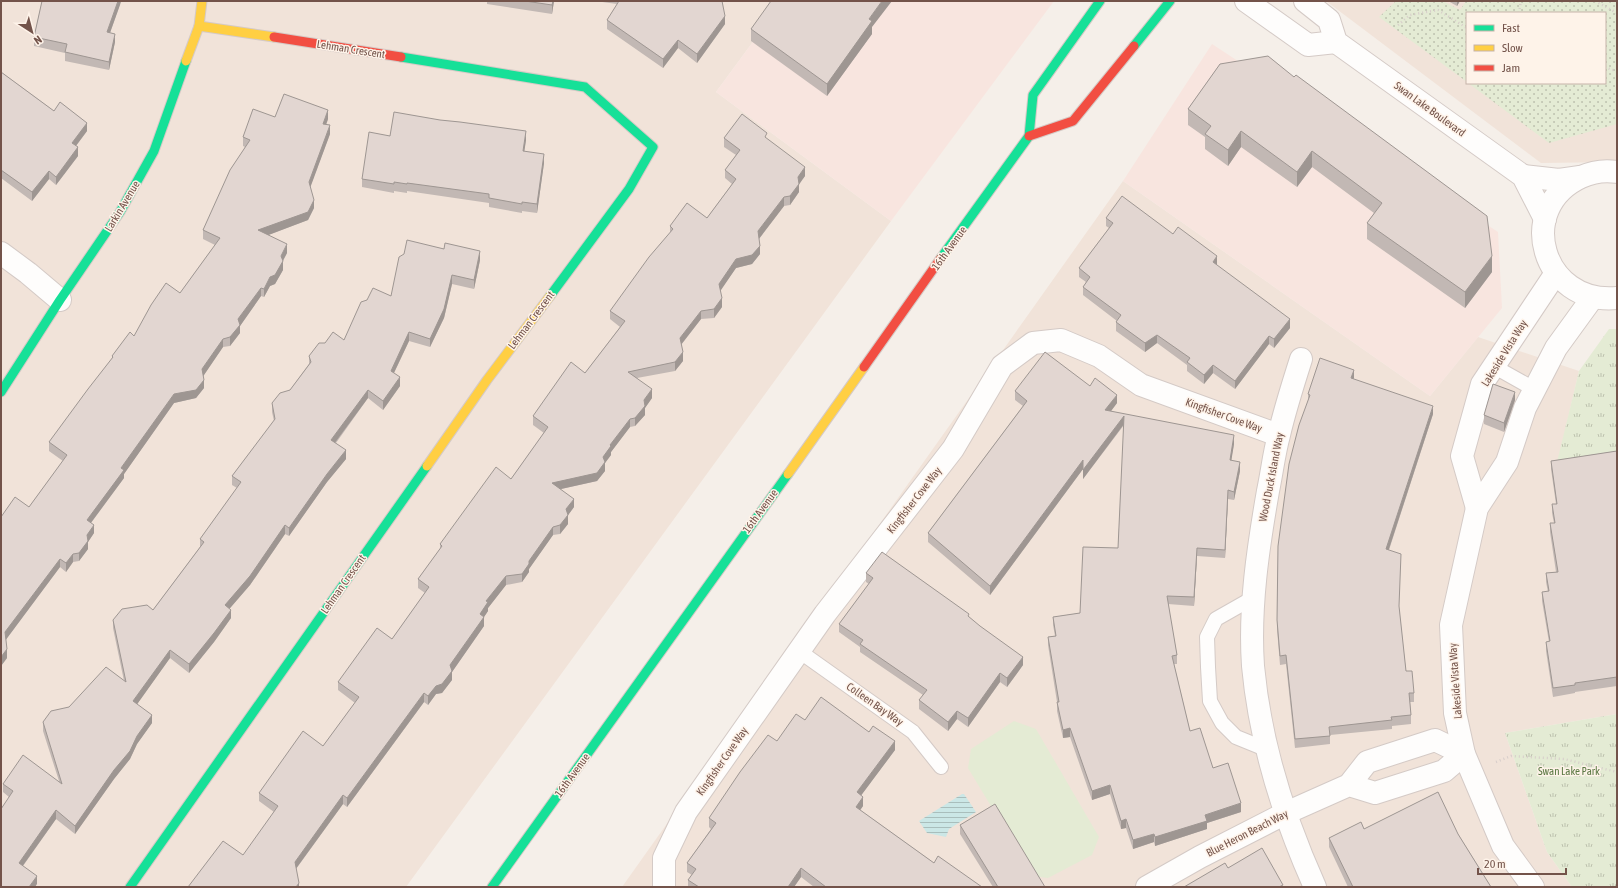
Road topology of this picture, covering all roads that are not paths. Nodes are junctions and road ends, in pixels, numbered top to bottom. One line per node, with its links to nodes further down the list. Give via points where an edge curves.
1 (202, 1): 6 (street, Larkin Avenue)
2 (1100, 1): 8 (street, 16th Avenue, via 1033,95)
3 (1170, 1): 8 (street, via 1073,121)
4 (1246, 1): 7 (street, via 1308,45)
5 (1305, 1): 7 (street, via 1329,20)
6 (199, 26): 17 (street, Larkin Avenue, via 154,151 120,212); 31 (street, Lehman Crescent, via 585,87 653,147 629,189 487,380)
7 (1336, 42): 10 (street, Swan Lake Boulevard)
8 (1029, 136): 32 (street, 16th Avenue)
9 (1617, 172): 11 (street, Swan Lake Boulevard, via 1599,172)
10 (1523, 176): 11 (street, Swan Lake Boulevard, via 1558,180); 12 (street, Swan Lake Boulevard)
11 (1584, 176): 12 (street, via 1570,183 1558,194 1550,205)
12 (1545, 219): 14 (street, via 1544,247)
13 (1, 253): 17 (street)
14 (1556, 273): 15 (street, via 1572,288); 19 (street, Lakeside Vista Way)
15 (1593, 297): 16 (street); 20 (street, Lakeside Vista Way, via 1556,348)
16 (1617, 298)
17 (60, 300): 21 (street, Larkin Avenue)
18 (1301, 359): 22 (street, Wood Duck Island Way)
19 (1493, 366): 20 (lane); 23 (street, Lakeside Vista Way, via 1482,384 1462,456)
20 (1534, 389): 23 (street, Lakeside Vista Way, via 1524,408 1507,462)
21 (1, 392)
22 (1278, 436): 24 (street, Wood Duck Island Way, via 1261,530); 25 (street, Kingfisher Cove Way, via 1141,385 1098,356 1061,340 1033,343 1002,366 953,449)
23 (1477, 508): 27 (street, Lakeside Vista Way, via 1452,625 1454,713)
24 (1253, 598): 26 (street, Wood Duck Island Way, via 1253,664); 26 (lane, via 1216,619 1208,637 1210,701 1222,723 1236,737)
25 (799, 651): 28 (lane, Colleen Bay Way, via 913,732); 33 (street, Kingfisher Cove Way, via 686,812 664,858)
26 (1268, 750): 30 (street, Wood Duck Island Way)
27 (1468, 763): 29 (street, via 1375,793); 29 (street, Blue Heron Beach Way, via 1436,740 1367,762); 36 (street, Lakeside Vista Way, via 1503,846)
28 (941, 767)
29 (1349, 785): 30 (street, Blue Heron Beach Way)
30 (1286, 813): 34 (street, Blue Heron Beach Way); 35 (street, Wood Duck Island Way)
31 (130, 887)
32 (492, 887)
33 (664, 887)
34 (1147, 887)
35 (1315, 887)
36 (1533, 887)

